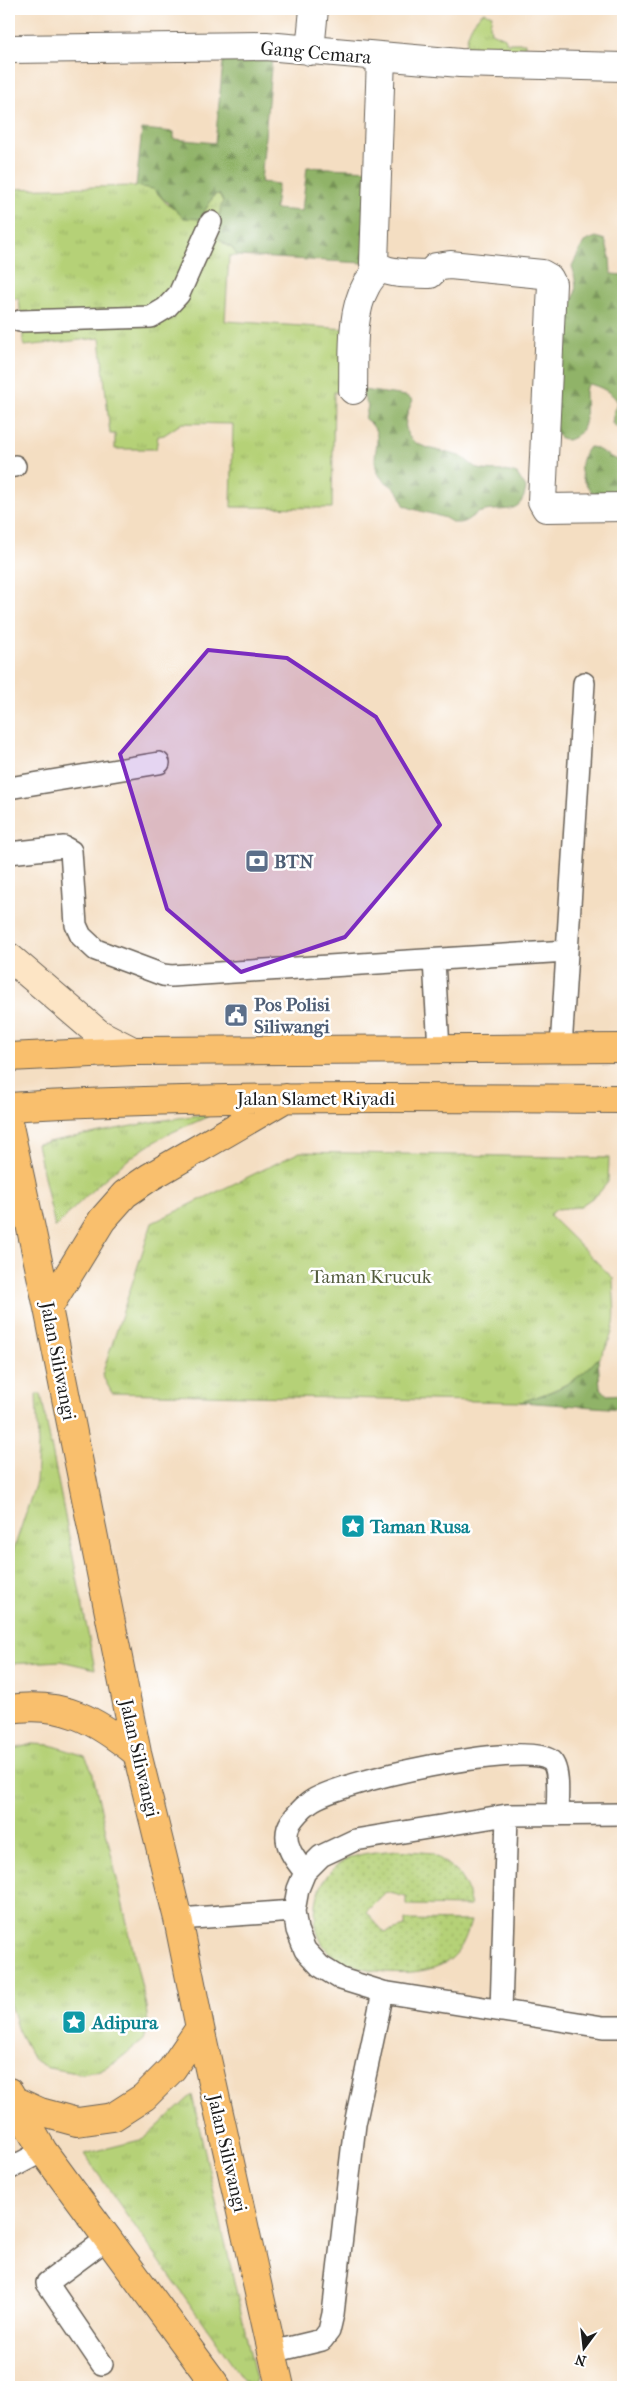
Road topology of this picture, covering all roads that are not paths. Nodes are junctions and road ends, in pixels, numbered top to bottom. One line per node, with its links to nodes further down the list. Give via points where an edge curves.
1 (314, 9): 3 (street)
2 (9, 49): 3 (street, Gang Cemara, via 266,46)
3 (310, 51): 4 (street, Gang Cemara)
4 (382, 57): 5 (street, Gang Cemara, via 460,63); 7 (street, via 374,261)
5 (623, 67)
6 (211, 222): 8 (lane, via 179,294 166,308 151,316)
7 (380, 268): 9 (street, via 365,287 354,332); 10 (street, via 430,274 436,267 450,265 542,274 549,278 552,284 542,501 546,508)
8 (20, 321)
9 (353, 390)
10 (623, 508)
11 (584, 683): 15 (lane)
12 (159, 762): 13 (lane)
13 (10, 783)
14 (9, 853): 17 (lane, via 64,847 70,851 76,925 81,936 96,950 162,975)
15 (567, 951): 17 (lane); 18 (lane)
16 (9, 958): 21 (main road, via 98,1033)
17 (434, 960): 20 (lane)
18 (561, 1048): 19 (highway); 20 (highway)
19 (623, 1048)
20 (439, 1049): 21 (highway)
21 (133, 1051): 22 (highway)
22 (9, 1057)
23 (288, 1097): 24 (highway, Jalan Slamet Riyadi); 25 (highway, Jalan Slamet Riyadi); 27 (highway, via 126,1194 102,1220)
24 (623, 1099)
25 (9, 1107)
26 (9, 1126): 27 (highway, Jalan Siliwangi)
27 (48, 1308): 29 (highway, Jalan Siliwangi)
28 (9, 1708): 29 (highway, via 32,1705 60,1709 88,1719)
29 (137, 1753): 35 (highway, Jalan Siliwangi)
30 (623, 1814): 32 (lane)
31 (507, 1815): 32 (lane); 33 (lane, via 356,1840 321,1856); 37 (lane)
32 (557, 1815): 33 (lane, via 556,1770 551,1760 541,1756 485,1756 418,1768 356,1784 310,1802 291,1822 288,1833 288,1847)
33 (305, 1872): 34 (lane)
34 (294, 1911): 35 (lane); 36 (lane, via 305,1950 320,1966 341,1979)
35 (178, 1919): 38 (highway, Jalan Siliwangi)
36 (383, 1992): 37 (lane); 44 (lane, via 355,2124 329,2331 322,2340)
37 (502, 2010): 39 (lane)
38 (200, 2028): 40 (highway, via 172,2069 144,2097 113,2117 77,2122 40,2112); 44 (highway, Jalan Siliwangi)
39 (623, 2028)
40 (12, 2096): 41 (highway)
41 (43, 2151): 42 (lane); 43 (highway)
42 (9, 2169)
43 (108, 2238): 45 (lane, via 46,2283); 46 (highway)
44 (272, 2352): 47 (highway, Jalan Siliwangi)
45 (102, 2364)
46 (217, 2387)
47 (280, 2387)

